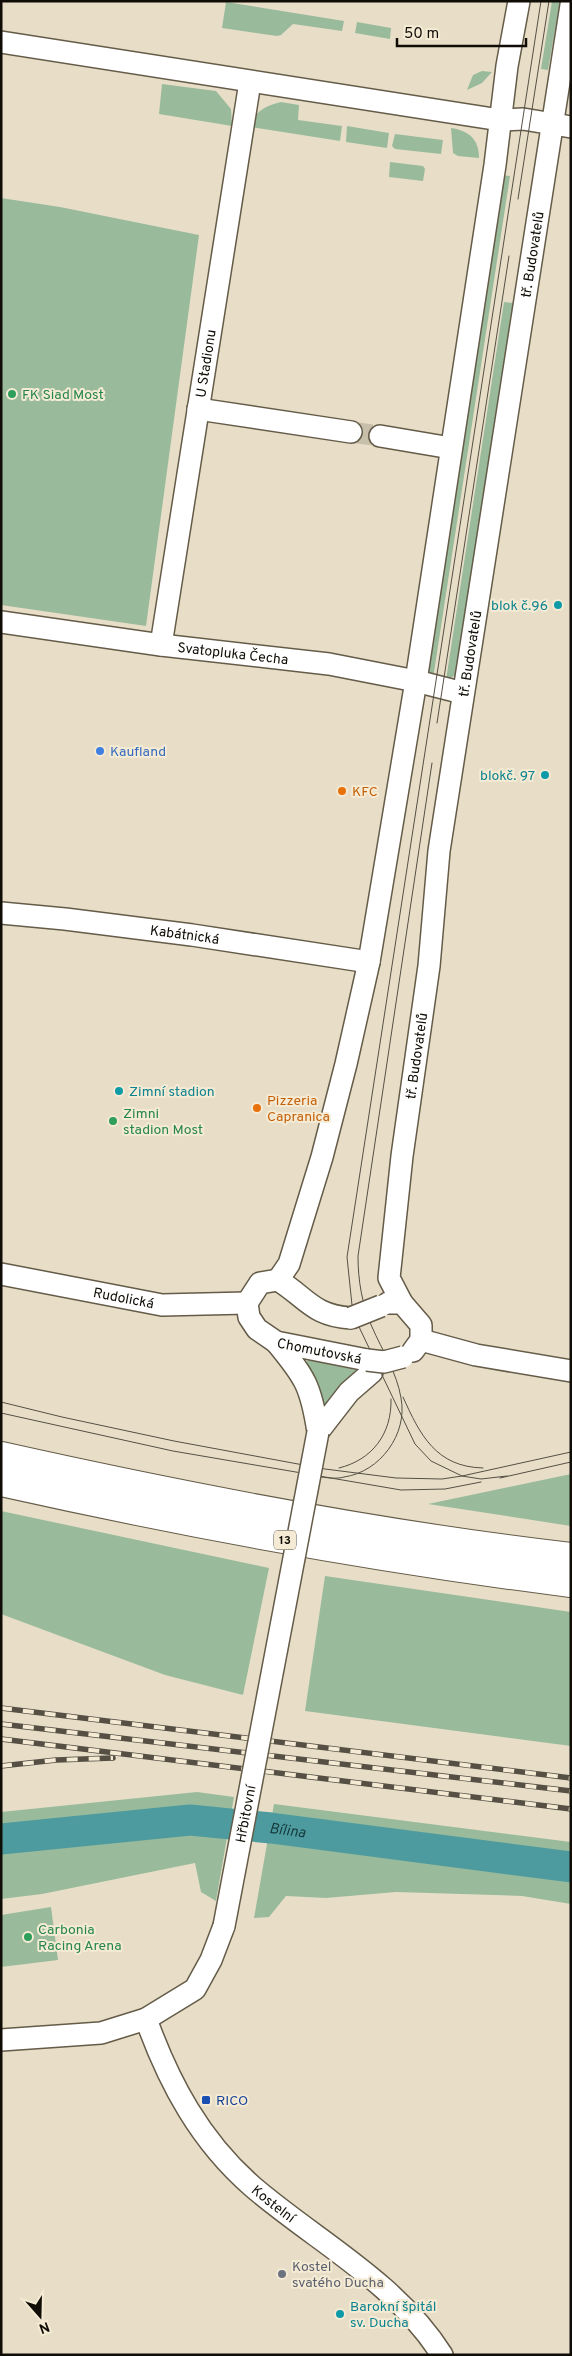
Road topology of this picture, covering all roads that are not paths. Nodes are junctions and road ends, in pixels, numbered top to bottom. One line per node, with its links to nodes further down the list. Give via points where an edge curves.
1 (519, 1): 5 (street)
2 (571, 5): 6 (street, tř. Budovatelů)
3 (1, 42): 4 (street)
4 (250, 82): 5 (street); 7 (street, U Stadionu)
5 (500, 120): 6 (street, via 523,119); 10 (street)
6 (562, 125): 14 (street, tř. Budovatelů)
7 (198, 409): 8 (street); 12 (street, U Stadionu)
8 (351, 432)
9 (380, 436): 10 (street)
10 (451, 448): 13 (street)
11 (1, 622): 12 (street, Svatopluka Čecha)
12 (161, 645): 13 (street, Svatopluka Čecha, via 330,664)
13 (416, 681): 14 (street, Svatopluka Čecha); 16 (street)
14 (463, 693): 20 (street, tř. Budovatelů, via 439,851 389,1278)
15 (1, 913): 16 (street, Kabátnická, via 65,918)
16 (368, 962): 18 (street, via 322,1157 289,1264)
17 (1, 1274): 19 (street, Rudolická, via 162,1305)
18 (278, 1280): 19 (street, via 260,1284); 20 (street, bridge, via 326,1315 351,1318 391,1303)
19 (247, 1303): 22 (street, Chomutovská, via 249,1317 257,1329)
20 (402, 1303): 21 (street, via 422,1325)
21 (421, 1340): 23 (street, via 410,1355); 24 (street, via 476,1355)
22 (276, 1342): 23 (street, Chomutovská); 25 (street, via 302,1374 314,1402)
23 (381, 1363): 25 (street, via 349,1392)
24 (571, 1371)
25 (318, 1432): 30 (street, Hřbitovní, bridge, via 224,1926 195,1989)
26 (1, 1456): 28 (highway, 13, via 289,1514)
27 (1, 1482): 29 (highway, 13, via 292,1541 407,1561)
28 (571, 1557)
29 (571, 1583)
30 (146, 2019): 31 (street, Hřbitovní, via 101,2033); 32 (street, Kostelní, via 179,2097 219,2153 266,2198 391,2294 428,2332)
31 (1, 2040)
32 (442, 2355)

